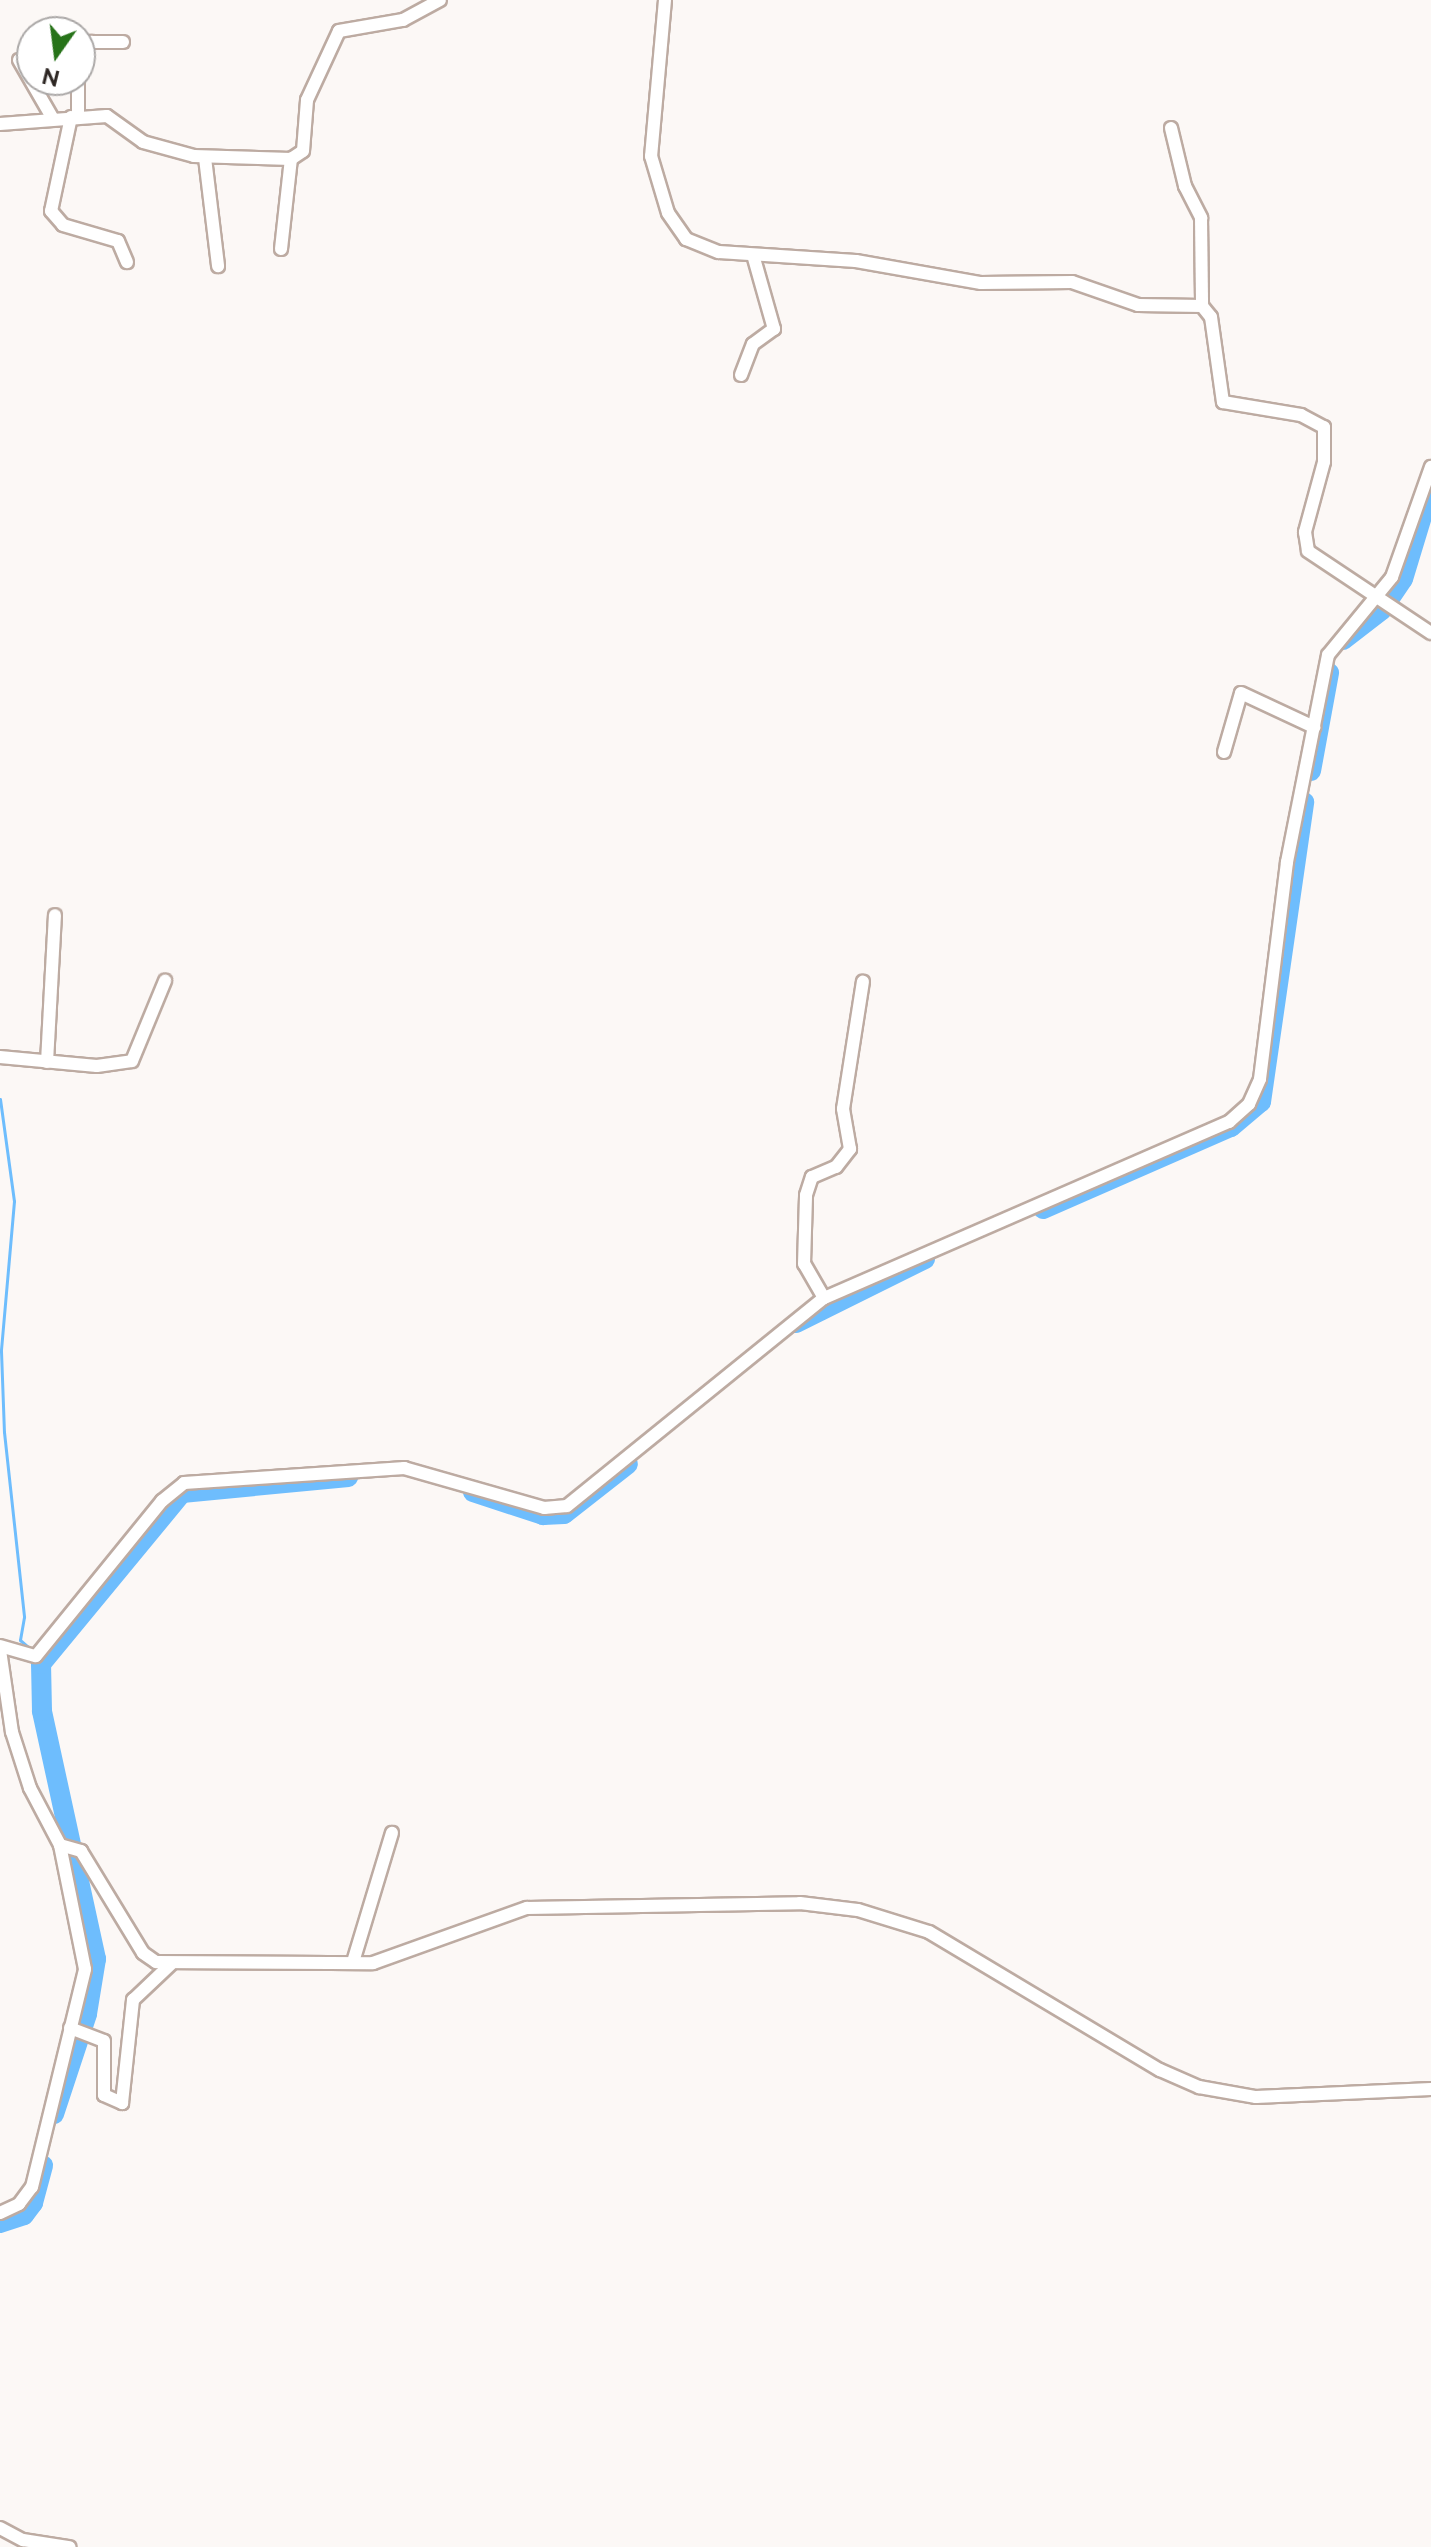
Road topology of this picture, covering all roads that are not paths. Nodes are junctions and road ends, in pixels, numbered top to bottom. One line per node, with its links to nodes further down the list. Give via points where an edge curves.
1 (440, 0): 12 (street, via 403,20 339,31 307,100 303,151)
2 (665, 0): 14 (street, via 649,134 668,213 698,248)
3 (96, 42): 4 (street)
4 (123, 42)
5 (40, 96): 8 (street)
6 (77, 96): 7 (street)
7 (75, 117): 8 (street); 11 (street, via 107,116 143,142); 15 (street, via 51,211 63,225 118,241)
8 (53, 119): 9 (street)
9 (0, 124)
10 (1171, 128): 17 (street, via 1185,186 1201,218)
11 (205, 158): 12 (street); 16 (street)
12 (291, 159): 13 (street)
13 (281, 249)
14 (753, 255): 17 (street, via 856,261 981,283 1072,282 1138,305); 18 (street, via 774,329 753,344)
15 (127, 262)
16 (218, 266)
17 (1202, 306): 20 (street, via 1211,317 1223,402 1301,415 1324,427 1324,462 1306,525 1306,547)
18 (741, 375)
19 (1431, 467): 20 (street)
20 (1386, 601): 21 (street); 22 (street, via 1331,647)
21 (1431, 633)
22 (1314, 727): 23 (street, via 1241,693); 29 (street, via 1287,862 1260,1079 1249,1104 1229,1122)
23 (1224, 752)
24 (55, 915): 28 (street)
25 (165, 981): 28 (street, via 132,1061 97,1066)
26 (863, 982): 29 (street, via 843,1109 850,1149 836,1167 812,1177 806,1195 804,1264)
27 (2, 1057): 28 (street)
28 (47, 1062)
29 (824, 1298): 30 (street, via 567,1506 544,1508 404,1468 184,1483 162,1501 36,1656)
30 (0, 1648): 32 (street, via 12,1732 30,1788)
31 (392, 1833): 33 (street)
32 (68, 1846): 34 (street, via 143,1953); 35 (street, via 86,1952)
33 (353, 1962): 34 (street); 36 (street, via 387,1960 527,1908 730,1902 858,1910 929,1932 1199,2087 1256,2097)
34 (170, 1965): 35 (street, via 133,2000 122,2103 105,2098 105,2045)
35 (78, 2030): 37 (street, via 32,2187 19,2204)
36 (1431, 2089)
37 (0, 2213)
38 (0, 2528): 39 (street, via 23,2540)
39 (69, 2547)

